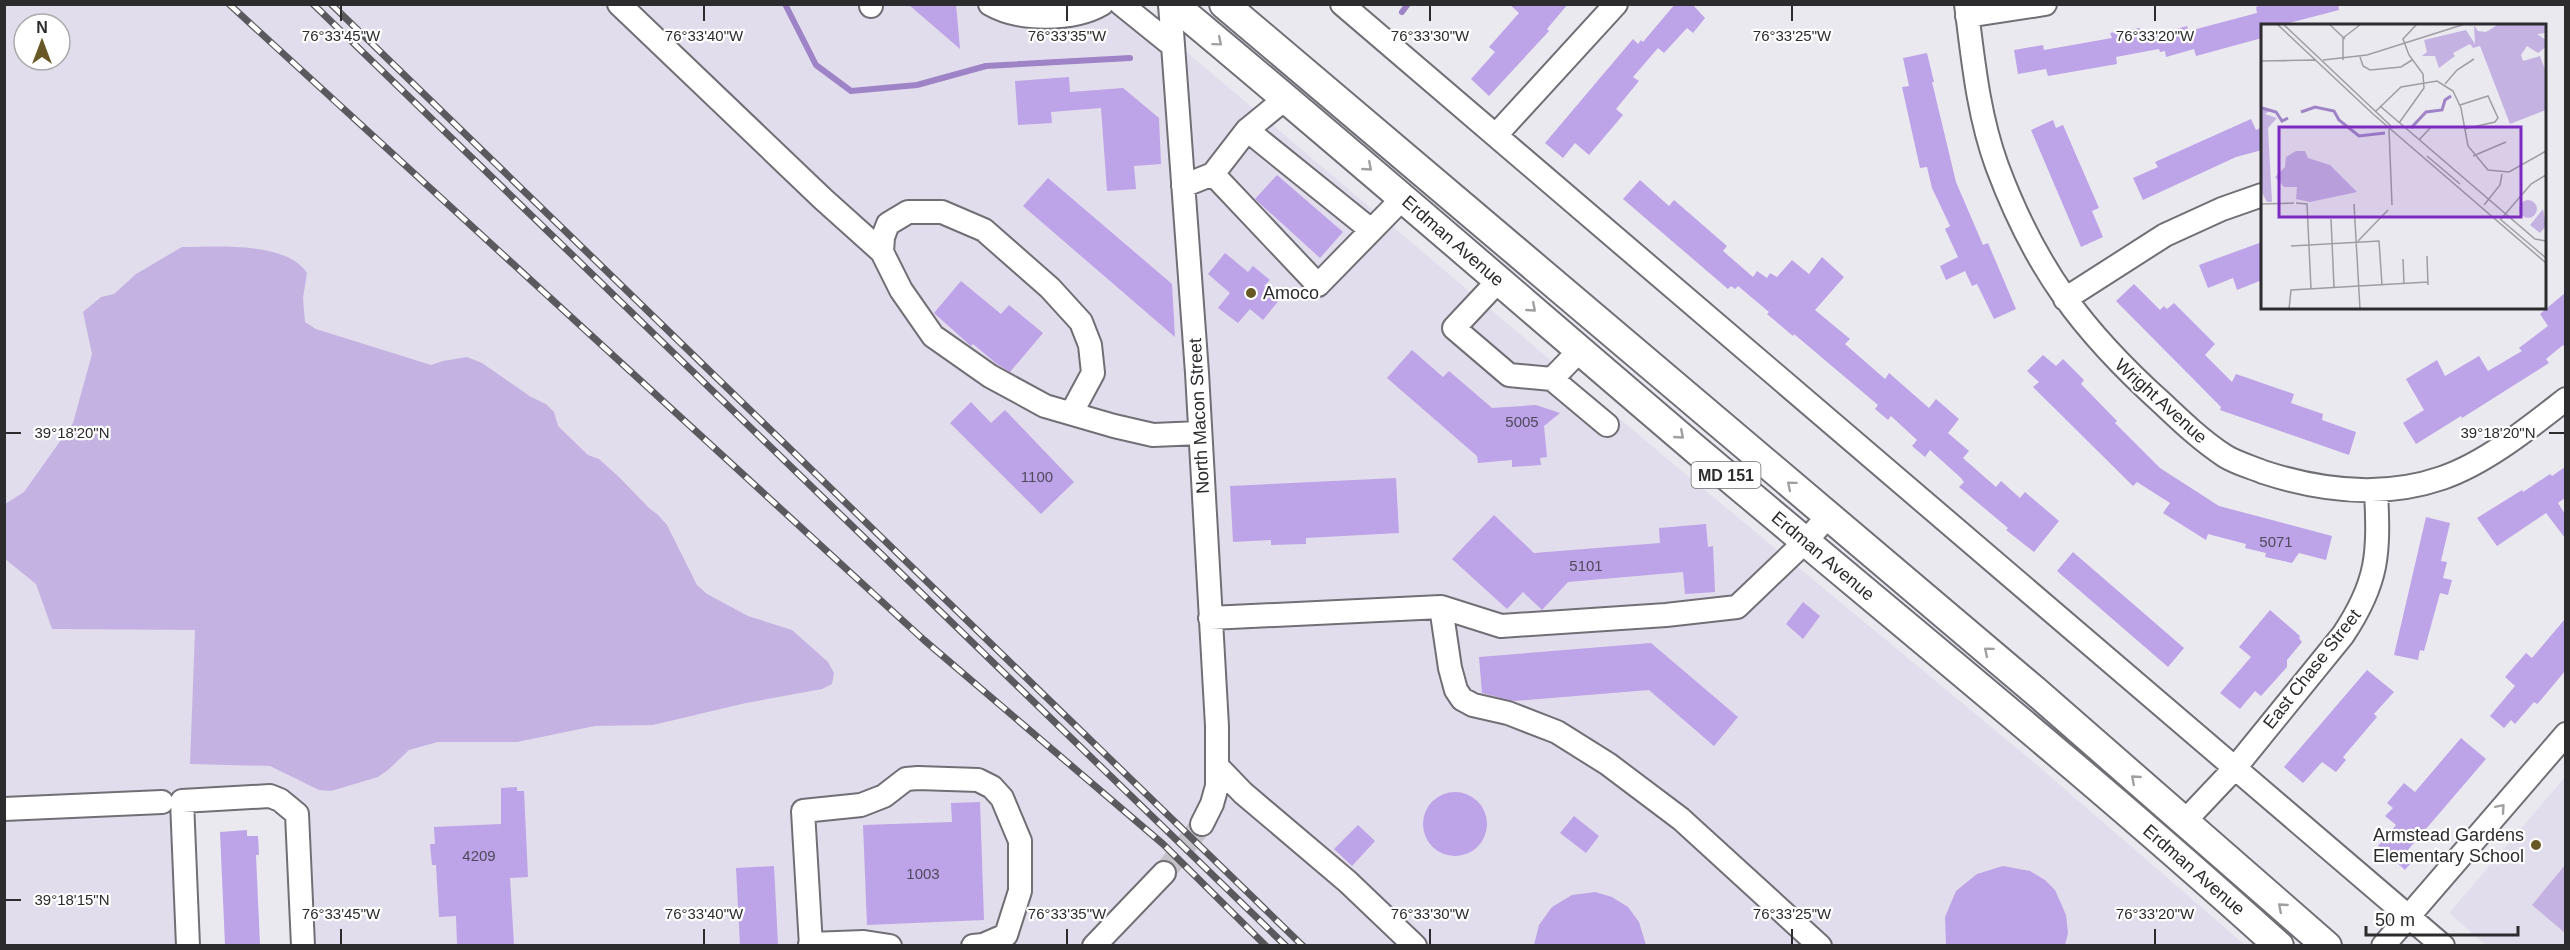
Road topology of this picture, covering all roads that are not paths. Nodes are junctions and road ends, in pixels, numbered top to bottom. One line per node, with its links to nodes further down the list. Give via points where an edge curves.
1 (619, 4): 20 (street)
2 (990, 4): 3 (street, via 1016,13 1065,15)
3 (1102, 4)
4 (1121, 4): 11 (street)
5 (1172, 4): 11 (street, North Macon Street); 12 (main road, Erdman Avenue / MD 151, one-way to 12)
6 (1224, 4): 30 (main road, Erdman Avenue / MD 151, one-way to 6)
7 (1342, 4): 14 (street)
8 (1616, 4): 14 (street)
9 (2045, 4): 10 (street)
10 (1966, 10): 22 (street, Wright Avenue, via 1984,123 1997,166 2034,250)
11 (1173, 46): 16 (street, North Macon Street)
12 (1286, 98): 13 (street); 18 (main road, Erdman Avenue / MD 151, one-way to 18)
13 (1247, 130): 15 (street); 19 (street)
14 (1496, 135): 36 (street)
15 (1213, 174): 16 (street); 19 (street, via 1318,285)
16 (1183, 186): 28 (street, North Macon Street)
17 (2261, 195): 22 (street, via 2165,235)
18 (1403, 198): 19 (street); 21 (main road, Erdman Avenue / MD 151)
19 (1371, 230)
20 (882, 252): 26 (street, via 901,290 933,336 990,376 1045,406); 26 (street, via 888,224 908,212 942,212 984,230 1050,288 1081,322 1090,345 1093,373)
21 (1499, 280): 23 (main road, Erdman Avenue / MD 151, one-way to 23); 24 (street, via 1454,328 1509,375)
22 (2065, 300): 29 (street, Wright Avenue, via 2097,342 2131,377 2226,457 2289,480)
23 (1580, 350): 24 (street); 31 (main road, Erdman Avenue / MD 151, one-way to 31)
24 (1552, 379): 27 (street)
25 (2565, 399): 29 (street, Wright Avenue, via 2532,426 2470,465 2416,485)
26 (1072, 412): 28 (street, via 1153,435)
27 (1607, 425)
28 (1200, 433): 33 (street, North Macon Street)
29 (2376, 490): 36 (street, East Chase Street, via 2378,544 2367,594 2343,635)
30 (1828, 516): 31 (street); 39 (main road, Erdman Avenue / MD 151, one-way to 30)
31 (1806, 542): 32 (street, via 1737,607 1502,626); 51 (main road, Erdman Avenue / MD 151, via 2170,848)
32 (1441, 607): 33 (street); 50 (street, via 1450,668 1462,699 1557,732 1608,764 1681,819)
33 (1210, 618): 35 (street, North Macon Street)
34 (2565, 734): 42 (street, one-way to 34)
35 (1217, 766): 40 (street, North Macon Street, via 1212,804); 49 (street)
36 (2235, 768): 39 (street, East Chase Street); 42 (street)
37 (172, 801): 38 (street); 44 (street); 45 (street, via 270,796 297,814)
38 (4, 809)
39 (2184, 822): 52 (main road, Erdman Avenue / MD 151, one-way to 39)
40 (1202, 824)
41 (1164, 873): 48 (street)
42 (2408, 915): 53 (street); 54 (street)
43 (811, 944): 46 (street); 47 (street, via 803,811 861,805 884,796 906,780 918,778 978,780 992,787 1002,798 1020,841 1020,891 1006,935)
44 (188, 945)
45 (303, 945)
46 (890, 945)
47 (973, 945)
48 (1094, 945)
49 (1415, 945)
50 (1820, 945)
51 (2279, 945)
52 (2327, 945)
53 (2383, 945)
54 (2443, 945)

